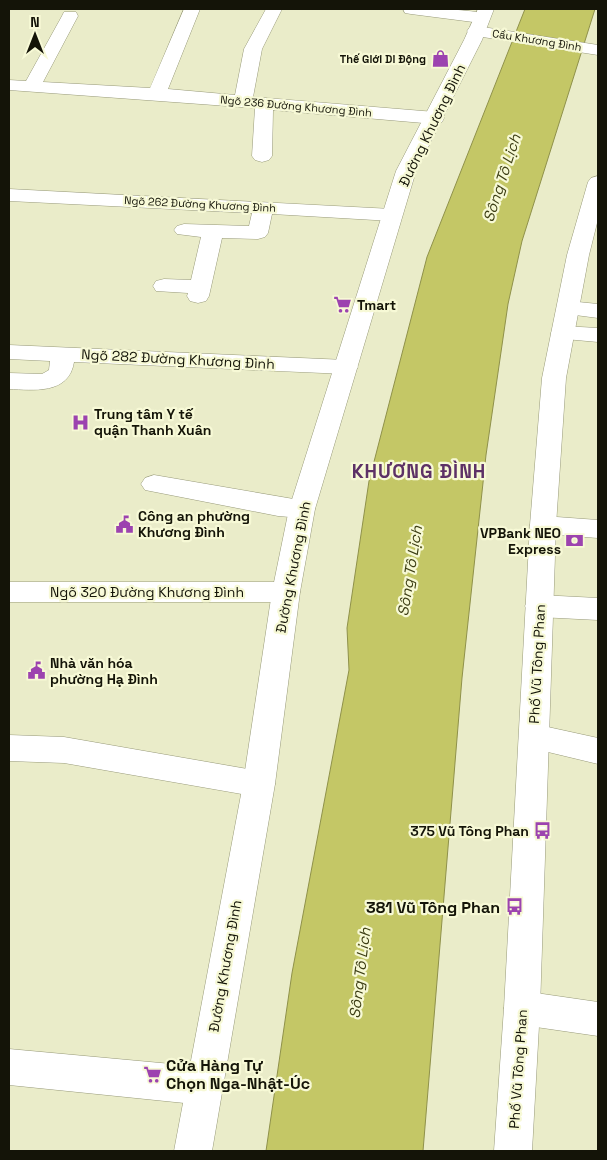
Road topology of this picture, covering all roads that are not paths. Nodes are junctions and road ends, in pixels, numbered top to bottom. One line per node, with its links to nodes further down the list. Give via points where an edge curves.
1 (192, 9): 9 (main road)
2 (274, 9): 10 (main road, via 252,49)
3 (412, 9): 5 (main road, Cầu Khương Đình)
4 (70, 16): 8 (main road)
5 (485, 23): 6 (main road, Cầu Khương Đình); 12 (main road, Đường Khương Đình)
6 (598, 50)
7 (9, 85): 8 (main road, Ngõ 236 Đường Khương Đình)
8 (31, 86): 9 (main road, Ngõ 236 Đường Khương Đình)
9 (156, 94): 10 (main road, Ngõ 236 Đường Khương Đình)
10 (243, 101): 11 (main road, Ngõ 236 Đường Khương Đình)
11 (264, 103): 12 (main road, Ngõ 236 Đường Khương Đình); 13 (main road)
12 (435, 118): 17 (main road, Đường Khương Đình, via 406,171)
13 (262, 156)
14 (598, 184): 18 (main road, Phố Vũ Tông Phan)
15 (9, 195): 16 (main road, Ngõ 262 Đường Khương Đình)
16 (263, 207): 17 (main road, Ngõ 262 Đường Khương Đình); 20 (main road, via 258,233)
17 (392, 215): 27 (main road, Đường Khương Đình)
18 (592, 227): 23 (main road, Phố Vũ Tông Phan)
19 (184, 230): 20 (main road)
20 (213, 231): 21 (main road, via 199,291)
21 (164, 286)
22 (598, 311): 23 (main road)
23 (565, 320): 24 (main road); 31 (main road, Phố Vũ Tông Phan, via 554,378)
24 (598, 336)
25 (9, 352): 26 (main road, Ngõ 282 Đường Khương Đình)
26 (63, 353): 27 (main road, Ngõ 282 Đường Khương Đình); 28 (main road, via 60,373 52,380)
27 (346, 367): 30 (main road, Đường Khương Đình)
28 (9, 381)
29 (154, 484): 30 (main road)
30 (302, 509): 34 (main road, Đường Khương Đình)
31 (544, 525): 32 (main road); 35 (main road, Phố Vũ Tông Phan)
32 (598, 528)
33 (9, 592): 34 (main road, Ngõ 320 Đường Khương Đình)
34 (286, 592): 40 (main road, Đường Khương Đình)
35 (540, 606): 36 (main road); 37 (main road, Phố Vũ Tông Phan)
36 (598, 609)
37 (534, 738): 39 (main road); 41 (main road, Phố Vũ Tông Phan)
38 (9, 748): 40 (main road, via 64,750)
39 (598, 750)
40 (259, 784): 44 (main road, Đường Khương Đình)
41 (522, 1008): 42 (main road); 46 (main road, Phố Vũ Tông Phan)
42 (598, 1019)
43 (9, 1067): 44 (main road)
44 (204, 1086): 45 (main road, Đường Khương Đình)
45 (193, 1151)
46 (513, 1151)

